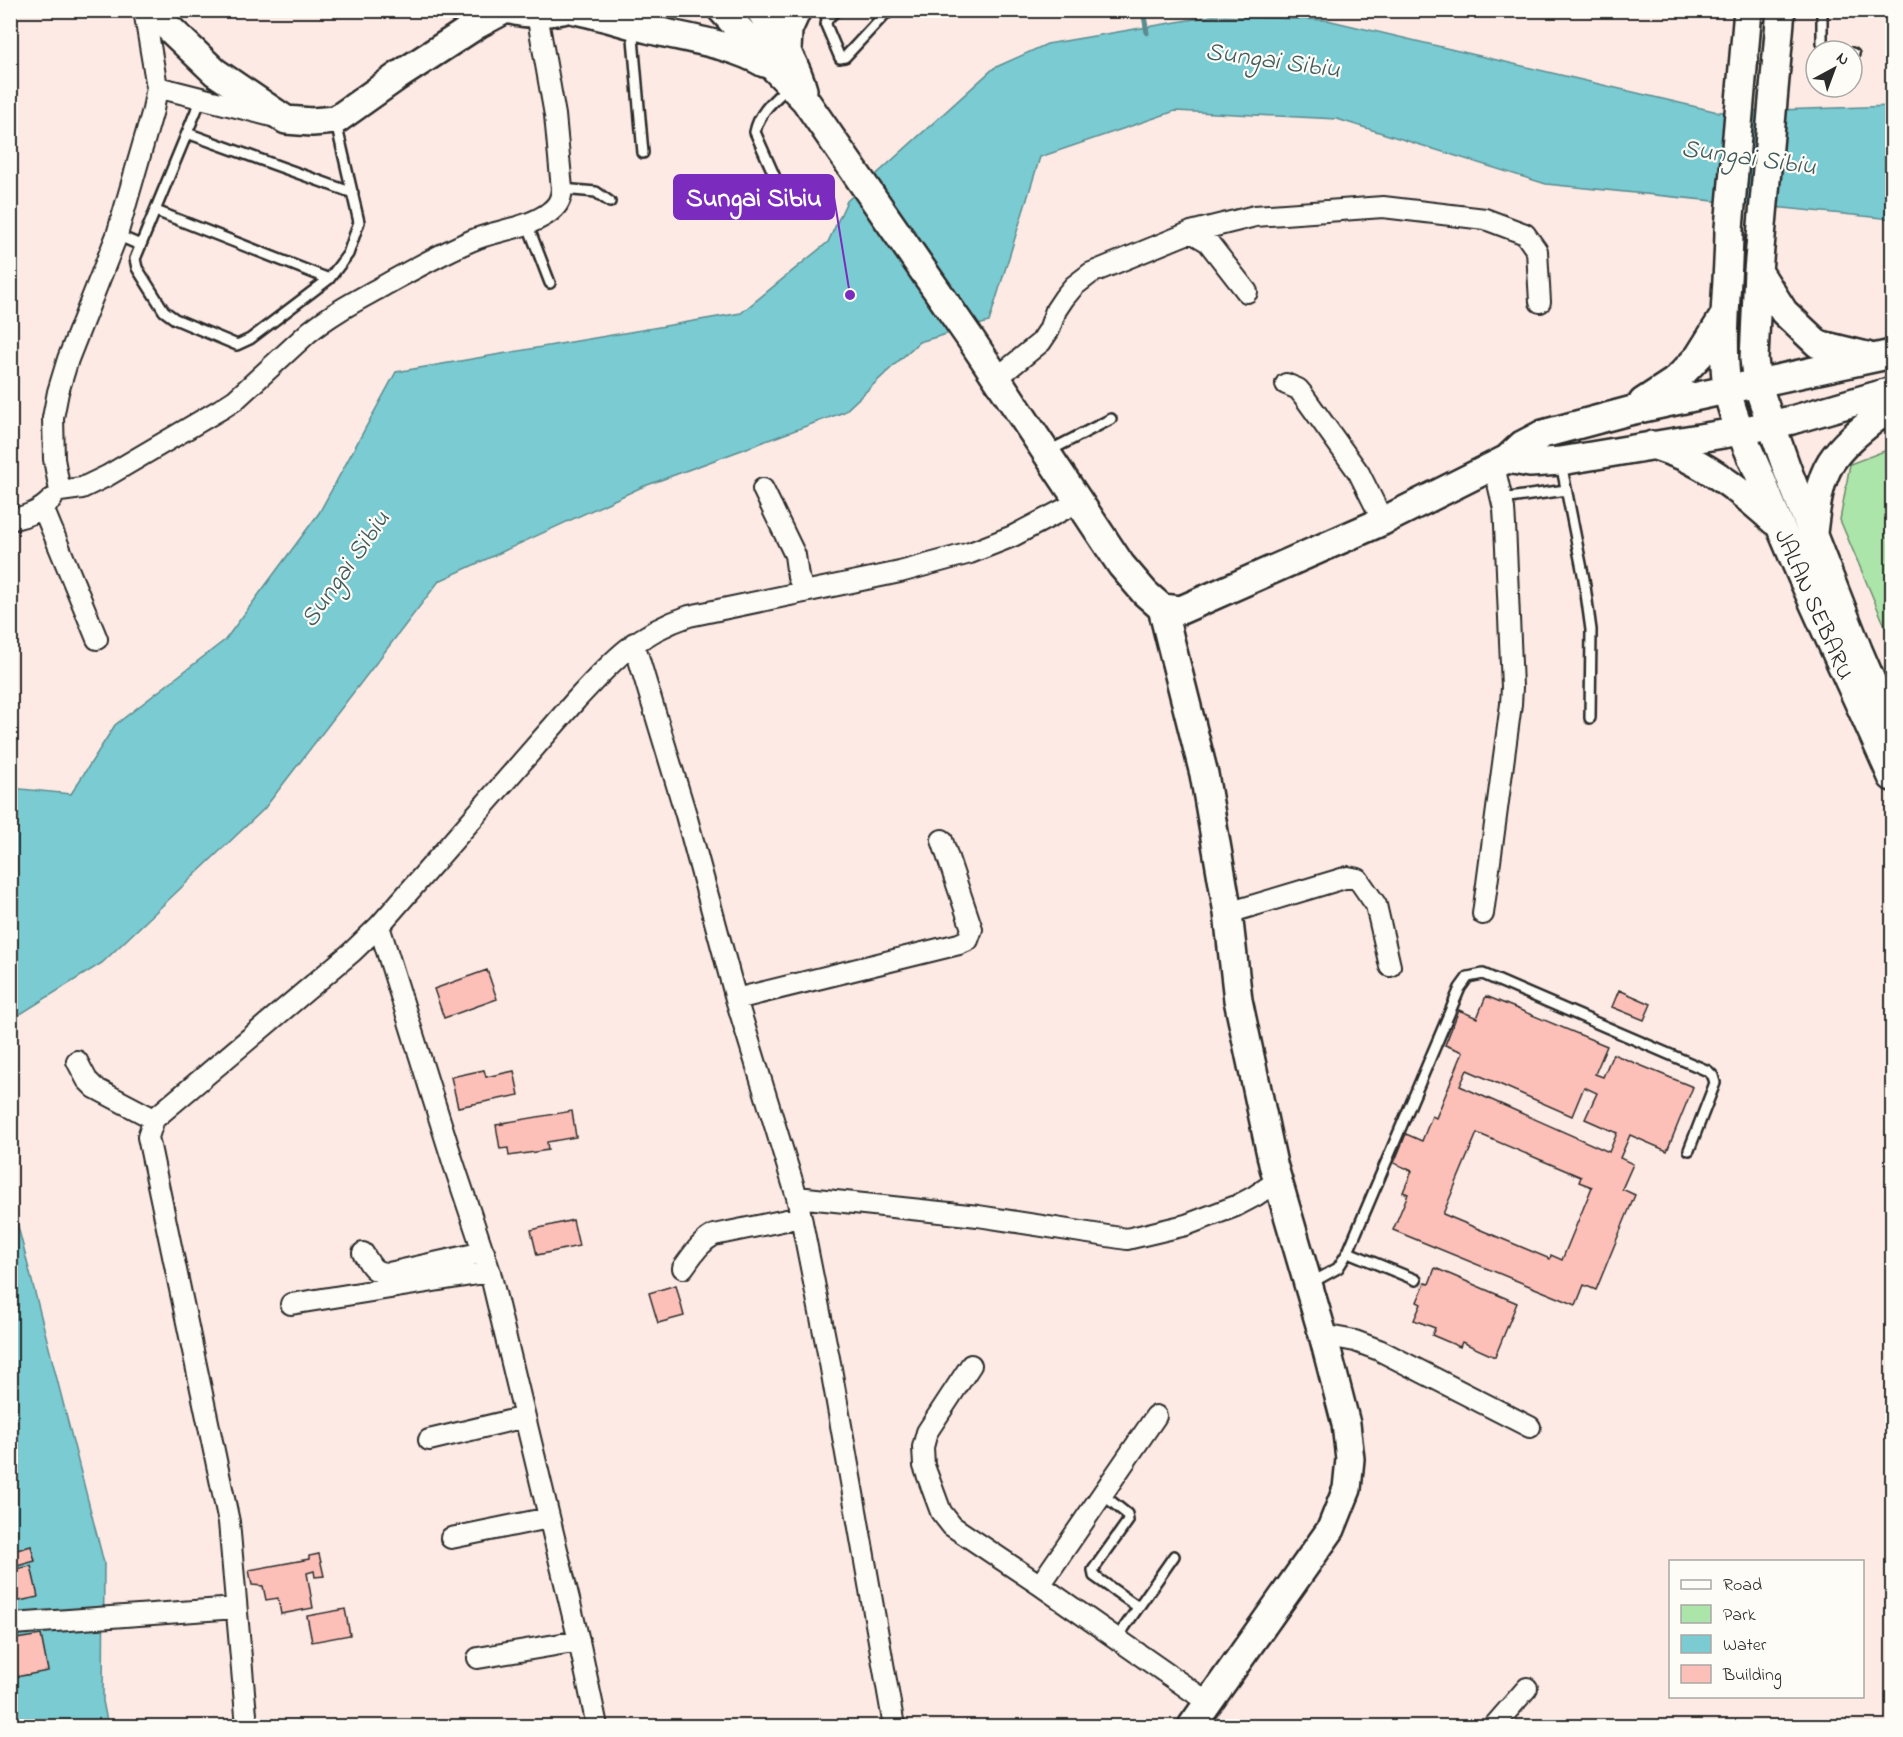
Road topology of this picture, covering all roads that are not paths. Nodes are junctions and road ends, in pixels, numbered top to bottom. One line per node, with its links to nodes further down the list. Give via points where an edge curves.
1 (144, 10): 19 (street)
2 (150, 10): 21 (street, via 215,72)
3 (504, 10): 22 (street)
4 (511, 10): 14 (street, via 523,14)
5 (575, 10): 16 (street)
6 (722, 10): 18 (street)
7 (760, 10): 18 (street)
8 (797, 10): 18 (street, via 788,30)
9 (837, 10): 15 (lane, via 826,25 840,58)
10 (875, 10): 15 (lane)
11 (1748, 10): 39 (street, JALAN SEBARU)
12 (1781, 10): 34 (street, JALAN SEBARU)
13 (1822, 10): 17 (lane)
14 (550, 12): 25 (street)
15 (890, 12)
16 (632, 25): 18 (street, via 735,50); 24 (lane)
17 (1822, 39)
18 (789, 76): 29 (lane, via 757,121 756,132); 41 (street)
19 (157, 87): 20 (street); 32 (street)
20 (201, 99): 21 (street); 23 (lane)
21 (286, 120): 22 (street)
22 (336, 120): 26 (lane)
23 (187, 133): 26 (lane); 28 (lane)
24 (643, 153)
25 (562, 189): 27 (lane, via 597,192); 30 (street, via 557,207)
26 (354, 193): 35 (lane, via 359,222 348,254)
27 (610, 202)
28 (156, 211): 33 (lane); 35 (lane)
29 (790, 211)
30 (527, 224): 36 (lane); 57 (street, via 478,238 345,307 322,321 235,400 107,476 82,488)
31 (1191, 231): 37 (street, via 1208,242); 38 (street, via 1255,216 1383,207 1485,219 1526,234 1537,251); 41 (street, via 1091,273 1074,286 1056,310 1041,342)
32 (117, 235): 33 (lane); 57 (street, via 58,392 53,418)
33 (140, 245): 35 (lane, via 135,259 137,268 164,311 237,345)
34 (1758, 271): 40 (street, via 1784,312 1818,344); 43 (street, JALAN SEBARU)
35 (329, 279)
36 (550, 283)
37 (1247, 292)
38 (1540, 302)
39 (1724, 316): 44 (street, JALAN SEBARU); 47 (street, via 1699,356 1675,381)
40 (1883, 356): 43 (street)
41 (997, 378): 52 (street)
42 (1286, 384): 62 (street, via 1304,395 1359,473)
43 (1756, 384): 44 (street); 49 (street, JALAN SEBARU)
44 (1728, 390): 47 (street); 50 (street, JALAN SEBARU)
45 (1893, 391): 49 (street)
46 (1893, 405): 64 (street, via 1852,438 1831,462 1819,491)
47 (1629, 411): 54 (street, via 1543,434)
48 (1111, 419): 52 (lane)
49 (1771, 424): 50 (street); 64 (street, JALAN SEBARU)
50 (1741, 430): 51 (street); 63 (street, JALAN SEBARU)
51 (1652, 445): 53 (street); 63 (street, via 1715,474)
52 (1047, 452): 59 (street)
53 (1561, 460): 54 (street); 56 (lane)
54 (1501, 463): 58 (street); 62 (street)
55 (763, 489): 65 (street, via 795,555)
56 (1566, 490): 58 (lane); 69 (lane, via 1592,630)
57 (60, 491): 60 (street)
58 (1502, 499): 74 (street, via 1511,704)
59 (1078, 502): 65 (street, via 1014,536 970,553); 66 (street, via 1121,565)
60 (44, 508): 61 (street); 67 (street)
61 (10, 520)
62 (1383, 521): 66 (street, via 1181,610)
63 (1779, 526): 71 (street, JALAN SEBARU)
64 (1813, 534): 70 (street, JALAN SEBARU)
65 (805, 591): 68 (street, via 688,616)
66 (1162, 608): 73 (street, via 1204,774)
67 (97, 639)
68 (634, 643): 75 (street, via 576,700); 77 (street)
69 (1590, 718)
70 (1893, 729)
71 (1893, 777)
72 (942, 840): 77 (street, via 972,929 968,940)
73 (1228, 913): 76 (street, via 1348,877 1358,879 1376,904); 81 (street, via 1238,1000)
74 (1483, 914)
75 (379, 926): 79 (street); 85 (street)
76 (1390, 966)
77 (736, 999): 82 (street)
78 (77, 1061): 79 (street, via 95,1088)
79 (154, 1119): 104 (street, via 148,1137 229,1522)
80 (1689, 1150): 86 (lane, via 1715,1083 1708,1071 1483,974 1468,977)
81 (1277, 1181): 82 (street, via 1216,1214 1127,1239 978,1216); 90 (street)
82 (797, 1197): 83 (street)
83 (801, 1217): 87 (street, via 714,1235 698,1247); 113 (street)
84 (363, 1252): 85 (street, via 374,1270 389,1273)
85 (484, 1252): 88 (street)
86 (1348, 1252): 89 (lane); 90 (lane, via 1338,1268)
87 (682, 1268)
88 (490, 1272): 91 (street); 95 (street)
89 (1416, 1280)
90 (1309, 1284): 92 (street)
91 (291, 1304)
92 (1323, 1335): 96 (street, via 1379,1350); 110 (street, via 1346,1424 1350,1459 1347,1489 1331,1529)
93 (971, 1365): 102 (street, via 927,1432 924,1466 941,1512 952,1526)
94 (1156, 1416): 98 (street)
95 (525, 1417): 97 (street); 99 (street)
96 (1530, 1426)
97 (429, 1440)
98 (1102, 1494): 102 (street); 103 (lane, via 1127,1514 1128,1521 1093,1570 1094,1576)
99 (549, 1518): 100 (street); 107 (street)
100 (451, 1538)
101 (1174, 1556): 103 (lane)
102 (1040, 1585): 106 (street)
103 (1138, 1607): 106 (lane)
104 (236, 1608): 105 (street); 111 (street)
105 (12, 1624)
106 (1117, 1638): 110 (street)
107 (579, 1641): 108 (street); 112 (street)
108 (478, 1658)
109 (1527, 1688): 115 (street)
110 (1209, 1703): 114 (street)
111 (248, 1726)
112 (597, 1726)
113 (894, 1726)
114 (1192, 1726)
115 (1494, 1726)

